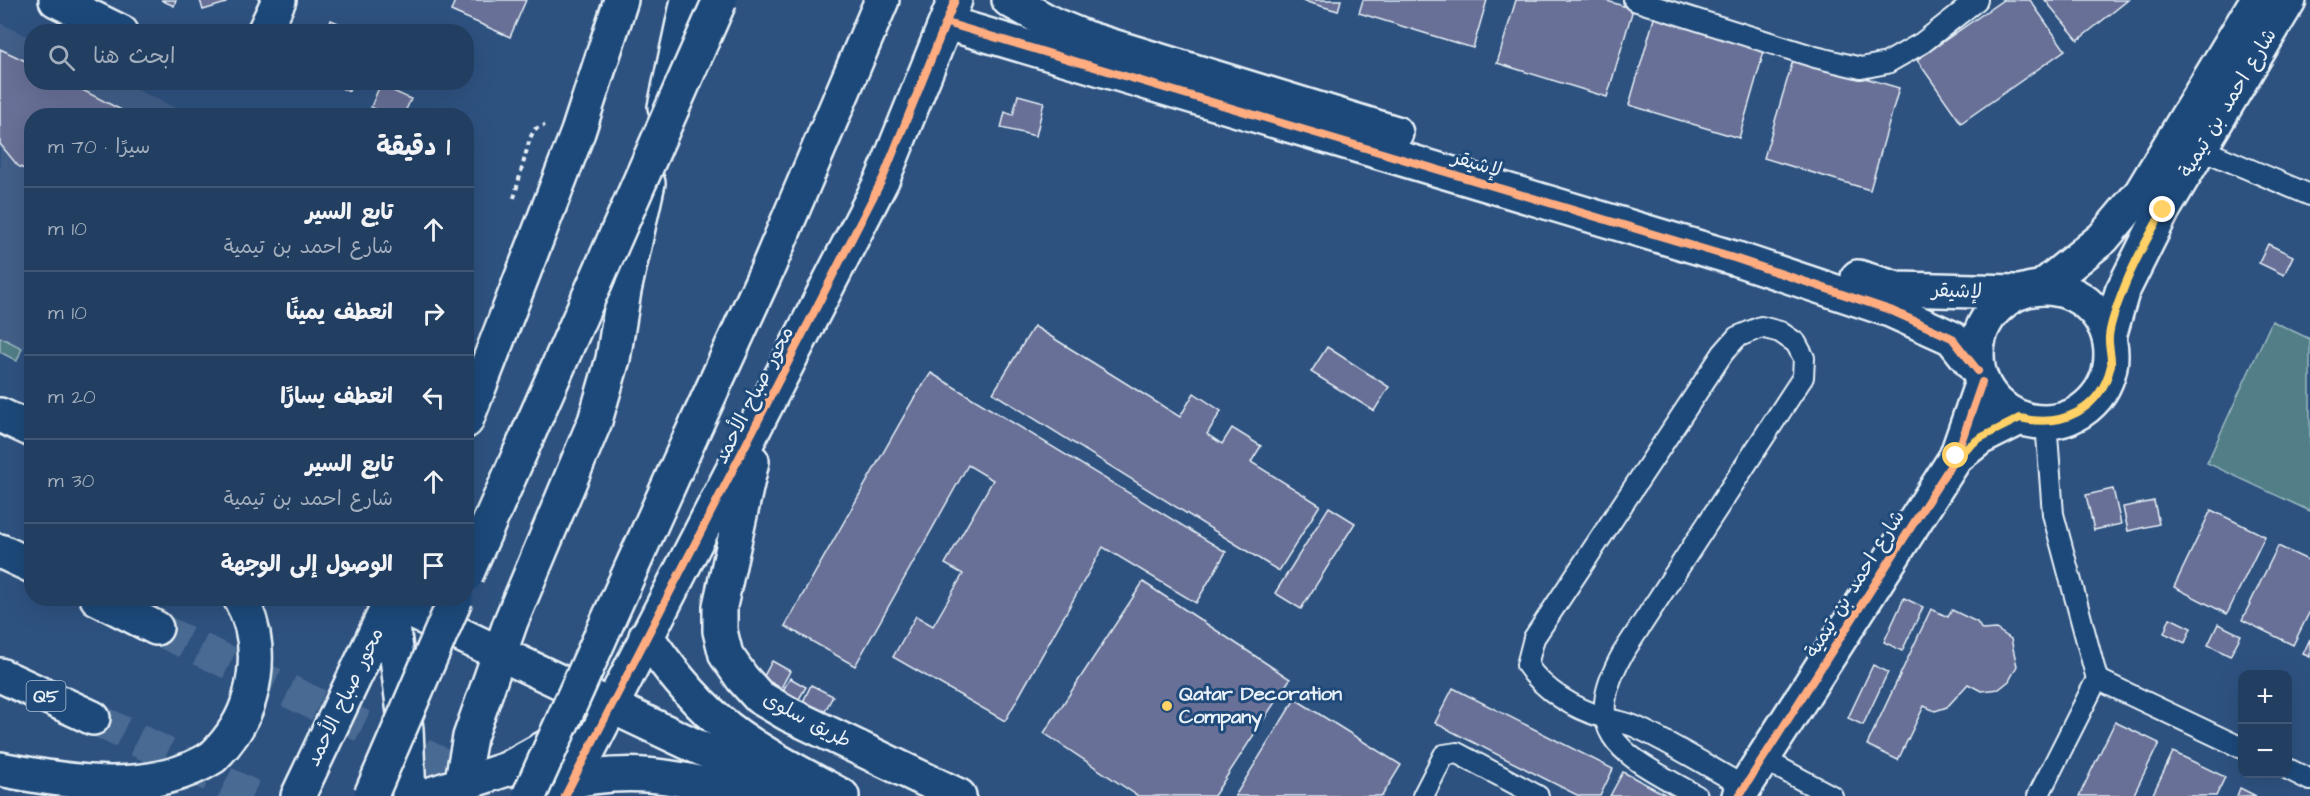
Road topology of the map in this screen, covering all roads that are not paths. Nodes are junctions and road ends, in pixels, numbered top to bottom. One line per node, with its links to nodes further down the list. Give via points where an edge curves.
1 (56, 0): 12 (main road)
2 (279, 0): 15 (main road)
3 (621, 0): 21 (main road, via 578,132)
4 (688, 0): 38 (main road, via 624,291 613,359 595,422)
5 (720, 0): 28 (main road, bridge)
6 (882, 0): 59 (main road, محور صباح الأحمد, bridge, via 767,270)
7 (1009, 0): 18 (main road, لإشيقر, via 1086,38 1897,289)
8 (1634, 0): 9 (lane, via 1861,68 1887,63 1922,43)
9 (1977, 0)
10 (2257, 0): 18 (main road, شارع احمد بن تيمية, via 2141,193 2103,238)
11 (2289, 0): 16 (main road, شارع احمد بن تيمية)
12 (93, 8): 14 (main road)
13 (951, 11): 20 (main road, لإشيقر, via 1890,310 1952,338); 23 (main road, محور صباح الأحمد, via 883,178)
14 (112, 24)
15 (268, 24)
16 (2201, 149): 17 (lane); 19 (main road, شارع احمد بن تيمية, via 2137,260 2122,292)
17 (2310, 195)
18 (2029, 290): 19 (main road, via 2064,290 2083,300 2099,316); 20 (main road, via 1997,307 1984,325 1977,348)
19 (2109, 337): 24 (main road, via 2111,363 2103,388 2086,408 2063,420)
20 (1980, 376): 24 (main road, via 1998,403); 26 (main road, شارع احمد بن تيمية)
21 (474, 401)
22 (0, 415): 25 (main road)
23 (761, 417): 37 (main road, محور صباح الأحمد); 63 (main road, طريق سلوى, via 720,606 720,631 726,655 759,697)
24 (2033, 420): 26 (main road, شارع احمد بن تيمية, via 1980,438); 40 (lane, via 2053,514)
25 (24, 426)
26 (1956, 456): 45 (main road, شارع احمد بن تيمية)
27 (0, 551): 29 (main road)
28 (474, 557)
29 (24, 562)
30 (113, 606): 36 (main road)
31 (243, 606): 46 (main road, via 255,639 256,675 246,713 226,744 201,768 165,787 130,791 76,785)
32 (386, 606): 54 (main road, محور صباح الأحمد)
33 (390, 606): 56 (main road, via 406,729)
34 (401, 606): 38 (main road)
35 (453, 606): 55 (main road, bridge)
36 (156, 628)
37 (646, 636): 41 (main road, محور صباح الأحمد); 62 (main road, via 678,679 719,721)
38 (500, 655): 41 (main road); 51 (main road, via 470,737)
39 (0, 675): 42 (main road, Q5)
40 (2097, 679): 44 (lane); 68 (lane)
41 (610, 705): 49 (main road, محور صباح الأحمد); 51 (main road, via 558,742); 61 (main road)
42 (93, 718)
43 (1604, 718): 43 (lane, via 1606,692 1623,653 1803,377 1804,358 1796,343 1780,332 1761,327 1737,337 1723,353 1534,638 1527,665 1537,679 1561,698); 52 (lane, via 1634,726); 66 (lane, via 1623,753)
44 (2238, 746)
45 (1763, 759): 52 (main road, شارع احمد بن تيمية); 67 (lane)
46 (0, 769)
47 (2292, 772): 48 (lane)
48 (2310, 780)
49 (569, 788): 58 (main road); 60 (main road, via 650,774 683,778)
50 (0, 790): 53 (main road)
51 (460, 791): 57 (main road)
52 (1742, 792)
53 (20, 796)
54 (298, 796)
55 (370, 796)
56 (409, 796)
57 (425, 796)
58 (513, 796)
59 (529, 796)
60 (743, 796)
61 (801, 796)
62 (842, 796)
63 (959, 796)
64 (1423, 796): 65 (lane, via 1449,752)
65 (1538, 796)
66 (1697, 796)
67 (1832, 796)
68 (2038, 796)

